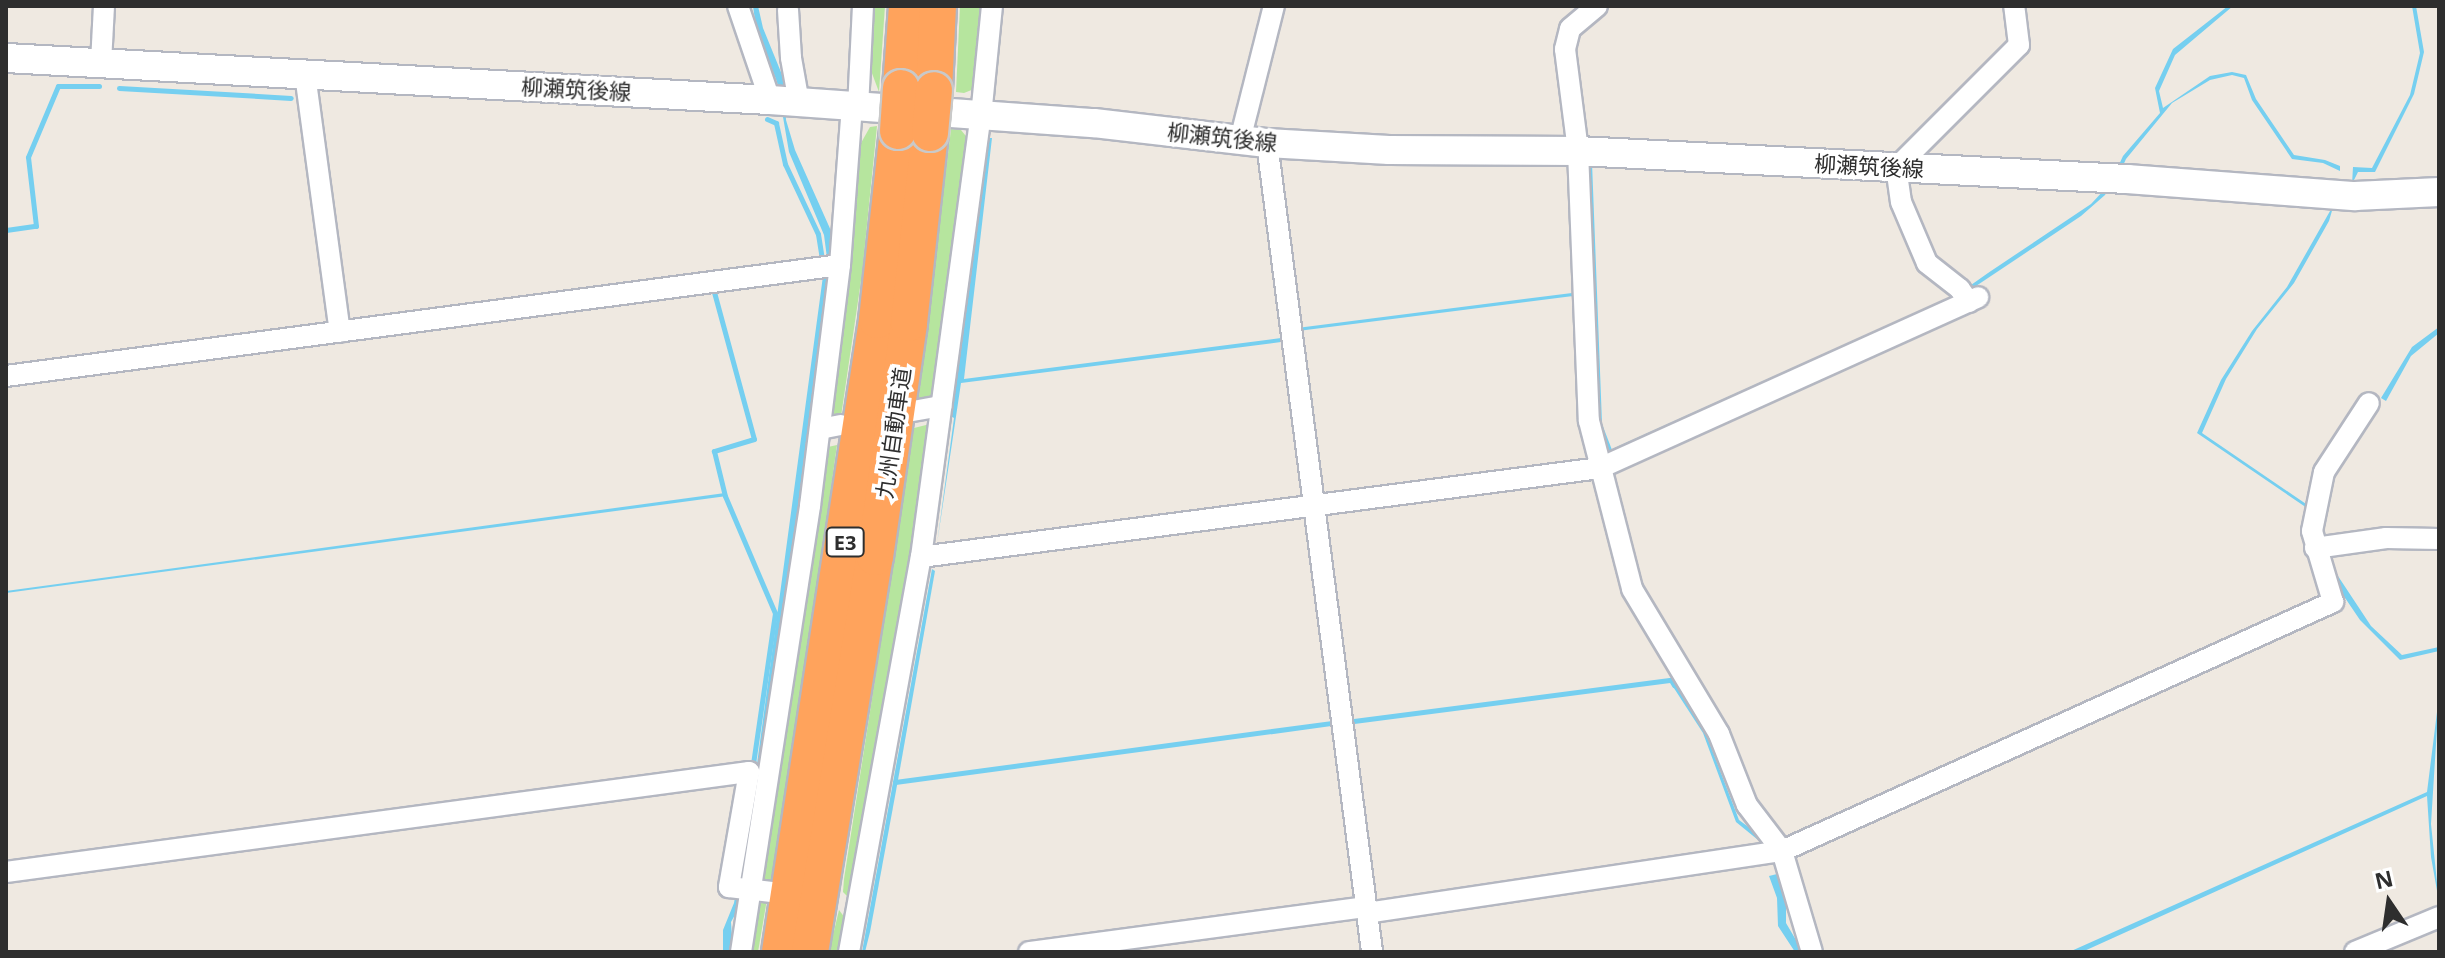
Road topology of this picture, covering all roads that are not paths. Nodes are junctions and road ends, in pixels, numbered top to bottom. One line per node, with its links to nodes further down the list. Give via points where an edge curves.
1 (104, 6): 12 (street)
2 (738, 6): 15 (street)
3 (863, 6): 17 (street)
4 (907, 6): 14 (highway, 九州自動車道 / E3)
5 (938, 6): 14 (highway, 九州自動車道 / E3)
6 (992, 6): 18 (street)
7 (1274, 6): 20 (street)
8 (1597, 6): 21 (street, via 1570,29 1565,49)
9 (2014, 6): 22 (street, via 2019,45)
10 (788, 10): 16 (street)
11 (6, 58): 12 (main road, 柳瀬筑後線)
12 (101, 63): 13 (main road, 柳瀬筑後線)
13 (305, 74): 15 (main road, 柳瀬筑後線); 25 (street)
14 (917, 89): 19 (highway, 九州自動車道 / E3, bridge)
15 (770, 100): 16 (main road, 柳瀬筑後線)
16 (799, 103): 17 (main road, 柳瀬筑後線)
17 (855, 107): 18 (main road, 柳瀬筑後線); 24 (street)
18 (981, 116): 20 (main road, 柳瀬筑後線); 28 (street)
19 (914, 132): 45 (highway, 九州自動車道 / E3, via 874,335); 46 (highway, 九州自動車道 / E3, via 909,323)
20 (1253, 142): 21 (main road, 柳瀬筑後線, via 1389,150); 33 (street)
21 (1578, 151): 22 (main road, 柳瀬筑後線); 32 (street, via 1589,421)
22 (1896, 168): 23 (main road, 柳瀬筑後線, via 2355,196); 32 (street, via 1901,202 1927,263 1974,300)
23 (2439, 192)
24 (832, 266): 25 (street); 31 (street)
25 (340, 332): 26 (street)
26 (6, 376)
27 (2370, 403): 35 (street, via 2324,472 2312,531)
28 (942, 406): 29 (street); 36 (street)
29 (913, 411)
30 (841, 425): 31 (street)
31 (820, 429): 39 (street)
32 (1600, 468): 33 (street); 37 (street, via 1632,589 1719,734 1747,805)
33 (1313, 508): 36 (street); 42 (street)
34 (2439, 539): 35 (street, via 2386,538)
35 (2315, 548): 37 (street, via 2333,602)
36 (921, 557): 41 (street)
37 (1782, 851): 42 (street); 50 (street)
38 (6, 872): 39 (street, via 749,772 729,887)
39 (762, 890): 44 (street)
40 (833, 901): 41 (street)
41 (857, 905): 47 (street)
42 (1366, 910): 48 (street); 49 (street)
43 (2439, 917): 51 (street)
44 (741, 952)
45 (780, 952)
46 (810, 952)
47 (849, 952)
48 (1029, 952)
49 (1372, 952)
50 (1812, 952)
51 (2355, 952)

